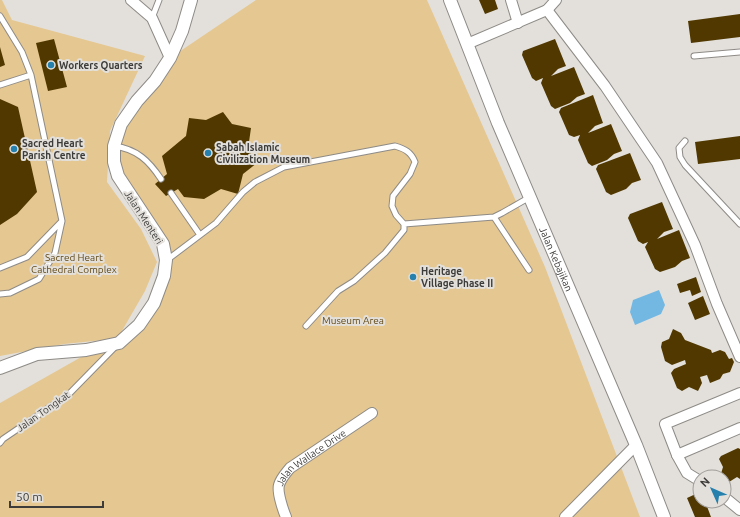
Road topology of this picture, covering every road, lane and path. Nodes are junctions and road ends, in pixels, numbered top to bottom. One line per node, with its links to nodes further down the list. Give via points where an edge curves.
1 (131, 0): 9 (street)
2 (159, 0): 9 (lane)
3 (191, 0): 14 (street, Jalan Menteri, via 182,31)
4 (450, 0): 11 (street, Jalan Kebajikan)
5 (511, 0): 10 (street)
6 (556, 0): 7 (street)
7 (547, 10): 10 (street); 33 (street, via 605,86 657,163 695,245 716,304)
8 (0, 16): 15 (lane, via 22,52)
9 (152, 18): 14 (street)
10 (518, 22): 11 (street)
11 (467, 44): 21 (street, Jalan Kebajikan)
12 (740, 52): 13 (lane)
13 (694, 56)
14 (170, 58): 18 (street, Jalan Menteri, via 121,124)
15 (30, 75): 16 (lane); 23 (lane)
16 (0, 85)
17 (685, 141): 25 (lane, via 680,148 680,156 685,165)
18 (114, 146): 19 (lane, via 123,147 141,156 151,164); 27 (street, Jalan Menteri, via 114,162 118,176 163,244)
19 (161, 179)
20 (171, 193): 26 (lane)
21 (530, 197): 22 (lane); 39 (street, Jalan Kebajikan)
22 (494, 217): 24 (lane); 29 (lane)
23 (62, 221): 28 (lane, via 27,257); 30 (lane, via 55,253 39,279 10,293)
24 (404, 224): 26 (lane, via 392,206 393,196 410,174 415,162 406,150 395,146 284,166 255,182 216,223); 31 (lane, via 404,230 385,253 354,281 338,291)
25 (740, 224)
26 (200, 235): 27 (lane)
27 (166, 260): 32 (street, Jalan Menteri, via 164,276 154,302 139,325)
28 (0, 268)
29 (529, 270)
30 (0, 294)
31 (306, 326)
32 (119, 343): 34 (street, via 86,350 37,354); 38 (lane, Jalan Tongkat, via 69,394)
33 (740, 357)
34 (0, 368)
35 (740, 392): 40 (street, via 665,424)
36 (372, 413): 44 (street, Jalan Wallace Drive, via 290,468 282,477 279,486)
37 (740, 428): 40 (street)
38 (0, 443)
39 (636, 446): 45 (street); 46 (street, Jalan Kebajikan)
40 (677, 455): 41 (street, via 687,473)
41 (692, 476)
42 (732, 504): 43 (street)
43 (740, 510)
44 (286, 517)
45 (565, 517)
46 (664, 517)

